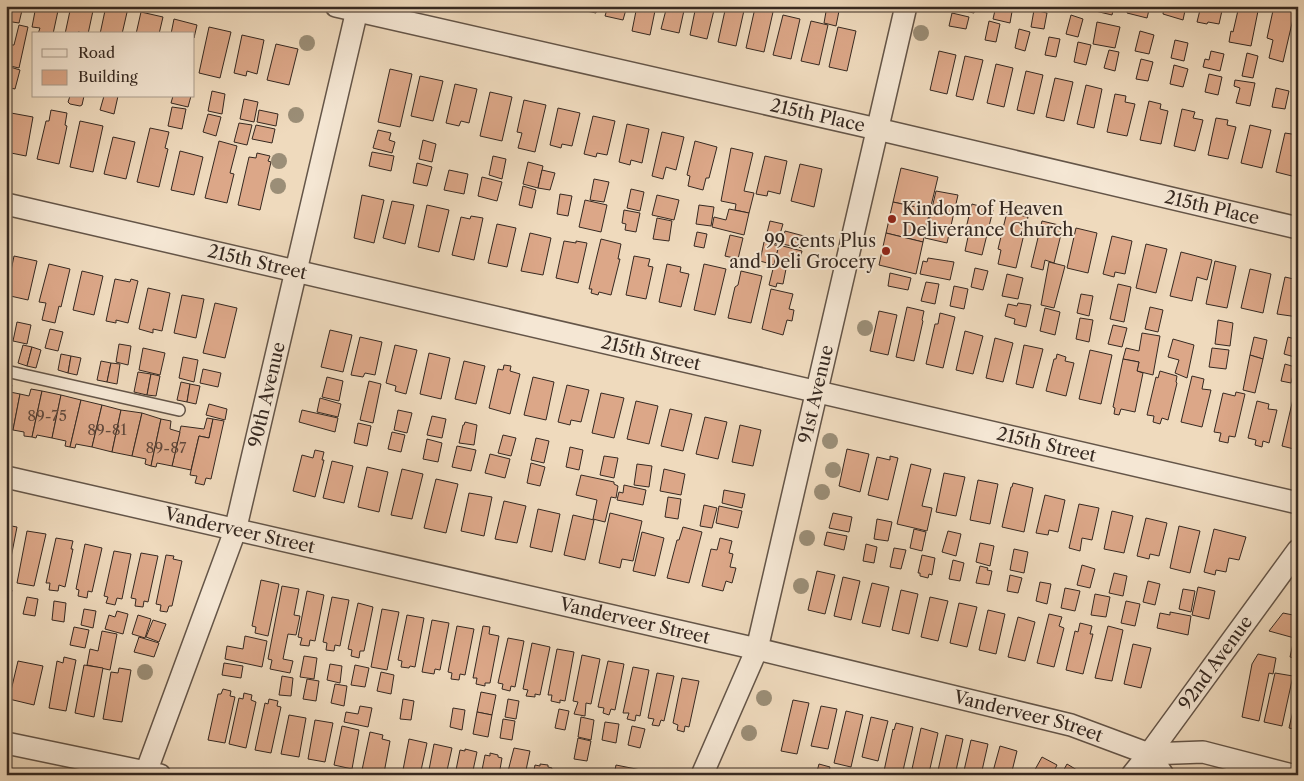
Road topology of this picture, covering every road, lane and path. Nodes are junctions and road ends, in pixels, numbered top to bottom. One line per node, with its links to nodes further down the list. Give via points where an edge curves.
1 (336, 6): 3 (street, 215th Place)
2 (906, 6): 4 (street, 91st Avenue)
3 (357, 9): 4 (street, 215th Place); 7 (street, 90th Avenue)
4 (877, 129): 6 (street, 215th Place); 9 (street, 91st Avenue)
5 (6, 204): 7 (street, 215th Street)
6 (1298, 228)
7 (296, 271): 9 (street, 215th Street); 13 (street, 90th Avenue)
8 (6, 371): 10 (lane)
9 (817, 391): 12 (street, 215th Street); 15 (street, 91st Avenue)
10 (179, 410)
11 (6, 477): 13 (street, Vanderveer Street)
12 (1298, 503)
13 (235, 531): 15 (street, Vanderveer Street); 19 (street, 90th Avenue)
14 (1298, 550): 17 (street, 92nd Avenue)
15 (757, 648): 17 (street, Vanderveer Street, via 1071,725); 20 (street, 91st Avenue)
16 (6, 743): 19 (street)
17 (1150, 754): 18 (street, Vanderveer Street, via 1203,752); 21 (street, 92nd Avenue); 22 (street)
18 (1259, 771): 23 (street, Vanderveer Street)
19 (151, 774)
20 (702, 775)
21 (1132, 775)
22 (1163, 775)
23 (1292, 775)

